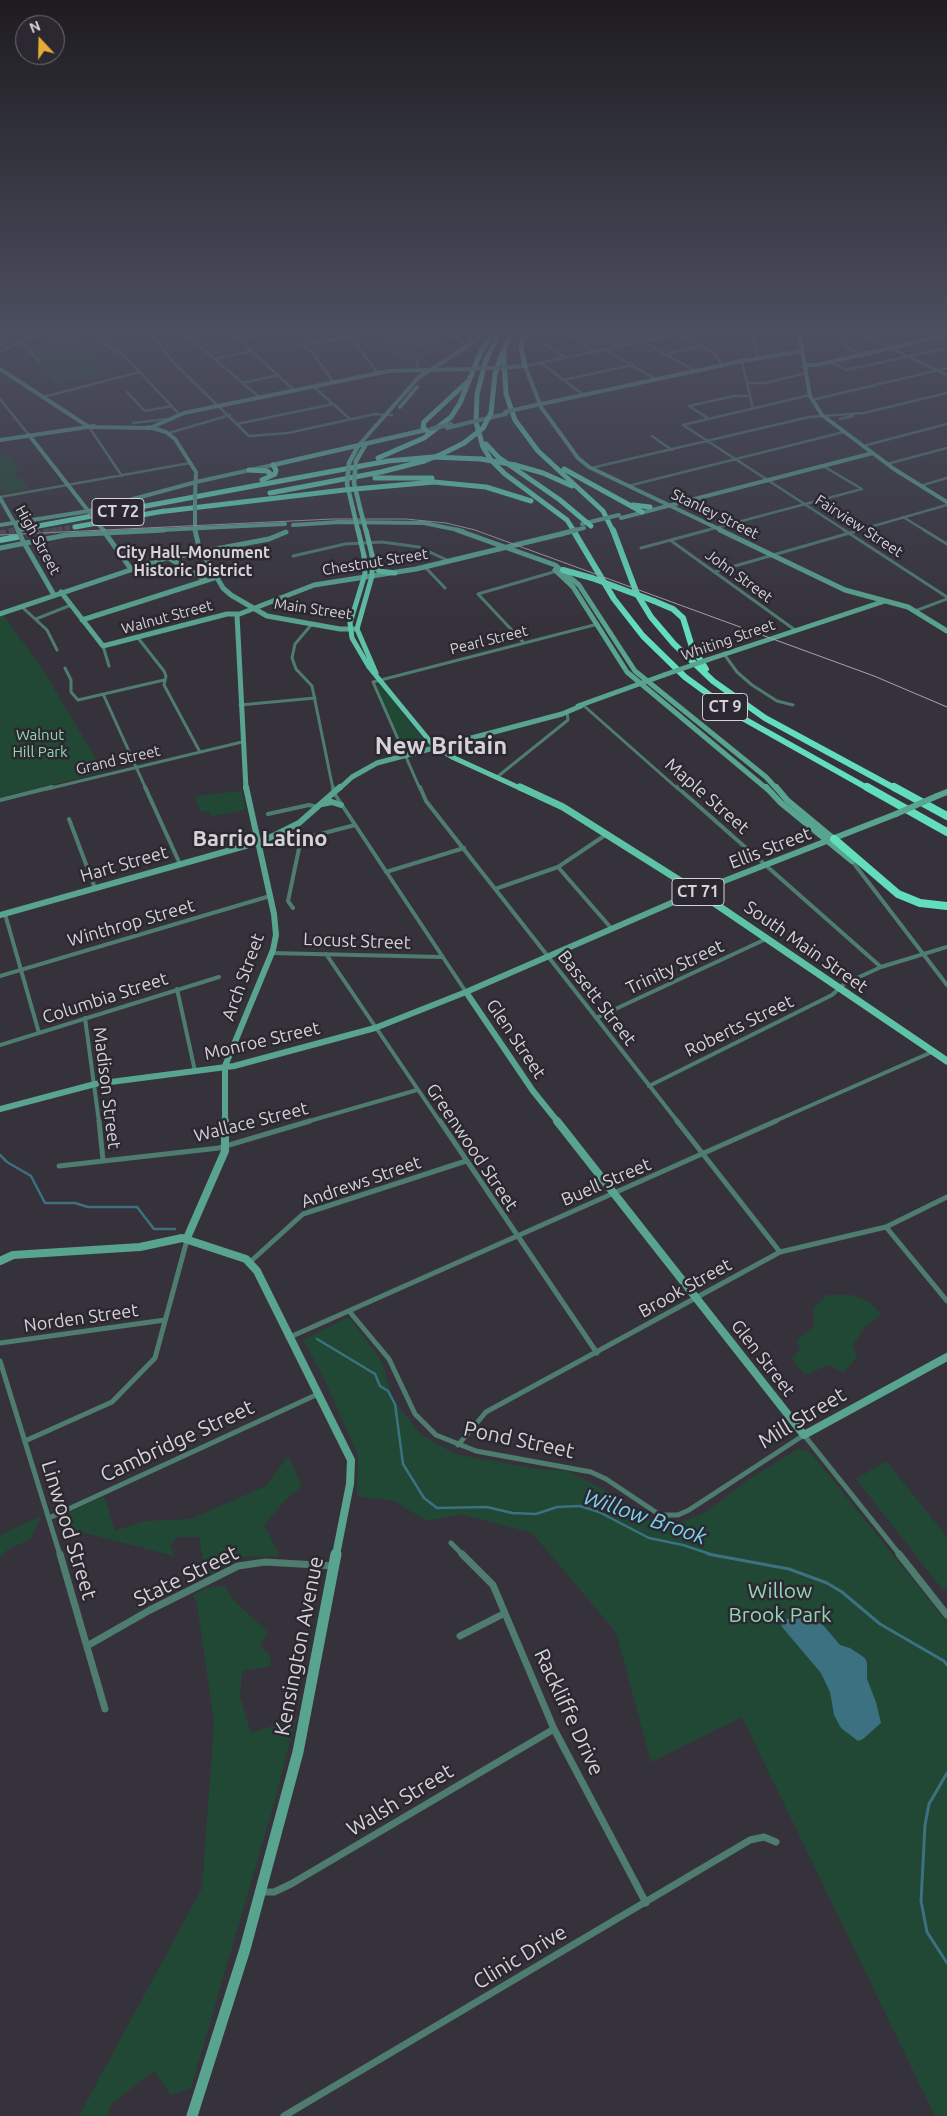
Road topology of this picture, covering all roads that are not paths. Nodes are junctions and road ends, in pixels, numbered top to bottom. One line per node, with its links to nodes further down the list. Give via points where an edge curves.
1 (25, 431): 21 (street)
2 (61, 431): 21 (street)
3 (92, 431): 44 (street)
4 (160, 431): 20 (street)
5 (177, 431): 20 (street)
6 (244, 431): 7 (street, via 249,436)
7 (297, 431)
8 (372, 431): 29 (street, CT 71)
9 (378, 431): 22 (street, CT 71)
10 (427, 431): 24 (main road); 27 (main road)
11 (435, 431): 41 (highway, via 393,453)
12 (478, 431): 71 (highway, via 496,456 553,495); 82 (highway, CT 9, via 485,451 497,467 558,511)
13 (480, 431): 49 (highway, bridge, via 464,443 424,460 385,472)
14 (523, 431): 28 (highway, CT 9)
15 (558, 431): 42 (street, Stanley Street, via 578,458)
16 (692, 431): 26 (street, Fairview Street)
17 (758, 431): 26 (street)
18 (921, 431): 30 (street)
19 (844, 432): 30 (street); 36 (street)
20 (169, 433): 37 (street, Main Street)
21 (29, 435): 25 (street); 50 (street)
22 (374, 435): 24 (main road); 27 (street, CT 71)
23 (652, 436): 32 (street)
24 (387, 439): 27 (main road)
25 (0, 440)
26 (709, 442): 32 (street); 36 (street, Fairview Street)
27 (366, 444): 29 (main road); 51 (main road, CT 71, bridge, via 356,461)
28 (532, 444): 56 (highway, CT 9); 59 (highway, via 566,470)
29 (358, 446): 33 (main road); 35 (main road, CT 71)
30 (863, 446): 34 (street)
31 (947, 448): 38 (street)
32 (672, 450): 42 (street)
33 (333, 451): 35 (main road); 39 (main road)
34 (873, 453): 38 (street); 40 (street, Chestnut Street)
35 (352, 456): 54 (main road, CT 71, bridge)
36 (735, 459): 47 (street, Fairview Street); 52 (street)
37 (190, 464): 44 (street); 48 (street, Main Street, via 196,472)
38 (886, 464): 53 (street)
39 (273, 465): 43 (street); 45 (highway, via 276,472)
40 (823, 466): 47 (street, Chestnut Street); 61 (street, via 862,489)
41 (344, 468): 55 (highway, CT 72); 56 (highway, bridge, via 416,458 481,459 557,478)
42 (592, 468): 52 (street, Stanley Street)
43 (249, 470): 45 (highway, via 266,471); 48 (street)
44 (122, 476): 50 (street)
45 (272, 476): 55 (highway)
46 (947, 478): 53 (street)
47 (768, 480): 61 (street, Fairview Street); 62 (street, Chestnut Street)
48 (196, 482): 66 (street); 77 (street, Main Street, bridge)
49 (320, 484): 58 (highway, via 388,478 444,478 490,486); 65 (highway, CT 72)
50 (67, 485): 57 (street); 66 (street)
51 (355, 486): 54 (highway); 58 (highway, via 449,482 491,488); 96 (main road, CT 71, bridge)
52 (628, 486): 62 (street, Stanley Street)
53 (920, 486): 60 (street)
54 (348, 487): 65 (highway); 104 (main road, CT 71, bridge, via 364,556)
55 (213, 494): 76 (highway, CT 72)
56 (587, 496): 142 (highway, CT 9, via 600,507 609,522 630,580 646,610 682,653)
57 (0, 498): 68 (street, High Street)
58 (531, 501): 82 (highway, via 555,516)
59 (626, 502): 63 (highway); 64 (highway)
60 (947, 503): 67 (street)
61 (805, 504): 75 (street); 80 (street, Fairview Street)
62 (667, 505): 63 (street, Chestnut Street); 64 (street, Chestnut Street); 75 (street, Stanley Street)
63 (650, 507): 64 (street, Chestnut Street)
64 (640, 511): 71 (street, Chestnut Street)
65 (158, 512): 72 (highway, CT 72)
66 (89, 513): 68 (street); 81 (street, bridge)
67 (903, 517): 80 (street); 87 (street)
68 (15, 524): 70 (street); 85 (street, High Street, bridge)
69 (285, 524): 73 (street); 74 (street); 78 (street)
70 (0, 525)
71 (586, 525): 88 (street, Chestnut Street, bridge)
72 (75, 527)
73 (250, 527): 77 (street); 78 (street)
74 (294, 527): 79 (street); 88 (street, via 345,523 432,525)
75 (715, 528): 86 (street); 92 (street, Stanley Street)
76 (22, 529)
77 (195, 529): 81 (street); 91 (street, Main Street)
78 (279, 530): 79 (street); 83 (street)
79 (286, 532): 83 (street)
80 (848, 532): 92 (street); 109 (street, Fairview Street)
81 (104, 533): 85 (street); 98 (street)
82 (578, 538): 165 (highway, CT 9, via 629,620 691,681 771,736)
83 (264, 539): 91 (street)
84 (0, 540): 85 (highway)
85 (21, 540): 89 (street); 108 (street, High Street)
86 (670, 540): 90 (street); 100 (street, John Street)
87 (947, 544)
88 (506, 546): 95 (street, Chestnut Street); 99 (street)
89 (0, 548)
90 (641, 548)
91 (202, 551): 94 (street); 103 (street, Main Street)
92 (772, 555): 100 (street); 110 (street, Stanley Street, via 846,590)
93 (293, 556): 95 (street, via 347,543 386,542 423,548)
94 (169, 558): 98 (street); 105 (street)
95 (449, 561): 97 (street, Chestnut Street)
96 (373, 565): 101 (main road, via 379,571); 102 (main road, CT 71)
97 (425, 567): 101 (street, Chestnut Street); 106 (street)
98 (131, 569): 107 (street)
99 (560, 570): 121 (street, via 579,585); 123 (street); 131 (street, via 478,593); 142 (highway, bridge, via 592,578 673,609 684,619 698,657)
100 (714, 572): 126 (street, John Street)
101 (395, 573): 102 (street, Chestnut Street)
102 (372, 576): 104 (street, Chestnut Street); 118 (main road, CT 71)
103 (217, 577): 105 (street); 113 (street, Main Street, via 227,591)
104 (364, 577): 113 (street, Chestnut Street, via 308,586); 114 (main road, CT 71)
105 (205, 580): 120 (street)
106 (445, 588)
107 (61, 592): 108 (street); 111 (street)
108 (54, 595): 112 (street)
109 (947, 598): 115 (street)
110 (885, 601): 115 (street, Stanley Street); 126 (street, Whiting Street)
111 (71, 605): 119 (street); 120 (street)
112 (21, 606): 116 (street); 119 (street)
113 (251, 608): 117 (street); 122 (street, Main Street, via 268,616)
114 (354, 608): 118 (main road); 124 (main road, CT 71)
115 (915, 611): 127 (street, Stanley Street)
116 (0, 614)
117 (238, 614): 128 (street, Walnut Street, via 227,614); 145 (street, Arch Street)
118 (360, 614): 125 (main road, CT 71)
119 (36, 619): 133 (street)
120 (82, 620): 132 (street)
121 (603, 623): 123 (street, Pearl Street); 140 (street, via 629,663)
122 (312, 624): 124 (street, Main Street); 144 (street, Glen Street, via 297,642 292,657 296,668 311,684)
123 (597, 625): 131 (street, Pearl Street); 141 (street, via 622,666)
124 (350, 629): 125 (street, Main Street); 130 (main road, CT 71)
125 (357, 629): 129 (main road, CT 71)
126 (795, 630): 134 (street, Whiting Street)
127 (947, 631)
128 (138, 638): 132 (street, Walnut Street); 139 (street, via 164,671)
129 (361, 642): 130 (main road); 136 (main road, CT 71)
130 (355, 643): 136 (main road, CT 71)
131 (524, 643): 138 (street, Pearl Street)
132 (103, 646): 135 (street)
133 (57, 650)
134 (724, 654): 140 (street, Whiting Street, bridge); 147 (street, via 738,673 756,688 778,702)
135 (109, 666)
136 (371, 666): 138 (main road, CT 71)
137 (64, 668): 143 (street, via 71,678 70,690 75,699)
138 (380, 679): 151 (main road, CT 71); 153 (street, Bassett Street, via 373,685)
139 (164, 680): 143 (street); 152 (street, via 164,686)
140 (646, 680): 141 (street, Whiting Street); 154 (street)
141 (640, 682): 146 (street, Whiting Street); 154 (street)
142 (726, 692): 157 (highway, CT 9, via 782,728)
143 (104, 696): 155 (street)
144 (314, 698): 145 (street); 159 (street, Glen Street)
145 (240, 705): 150 (street, Arch Street)
146 (582, 705): 148 (street, Whiting Street); 149 (street, Whiting Street); 177 (street, Maple Street)
147 (793, 705)
148 (567, 712): 149 (street, Whiting Street); 156 (street, via 568,720)
149 (556, 714): 151 (street, Whiting Street)
150 (242, 742): 152 (street, Grand Street); 173 (street, Arch Street, via 246,797)
151 (435, 747): 153 (street, Whiting Street); 156 (main road, South Main Street / CT 71)
152 (200, 752): 155 (street, Grand Street)
153 (405, 754): 159 (street, Whiting Street, via 367,768); 174 (street, Bassett Street, via 426,801)
154 (747, 765): 172 (street, via 780,803)
155 (138, 767): 160 (street, Grand Street); 176 (street)
156 (497, 776): 170 (main road, South Main Street / CT 71, via 559,804)
157 (885, 783): 163 (highway); 166 (highway, CT 9)
158 (947, 792): 172 (street, Ellis Street, bridge)
159 (334, 793): 161 (street, Glen Street); 162 (street, Hart Street)
160 (0, 800)
161 (341, 804): 162 (street); 168 (street, Glen Street)
162 (320, 805): 164 (street); 173 (street, Hart Street, via 289,830)
163 (947, 811)
164 (268, 814)
165 (918, 816): 169 (highway, CT 9); 171 (highway)
166 (947, 816)
167 (69, 819): 180 (street)
168 (355, 825): 179 (street, Glen Street); 185 (street, via 301,839 288,901)
169 (947, 832)
170 (607, 834): 178 (street); 182 (main road, South Main Street / CT 71)
171 (947, 837)
172 (831, 840): 175 (street); 177 (street, Ellis Street); 184 (highway, via 898,894 920,903)
173 (256, 843): 176 (street, Hart Street); 183 (street, Arch Street)
174 (464, 848): 179 (street); 181 (street, Bassett Street)
175 (852, 862): 186 (highway, via 899,900 916,907); 193 (street)
176 (180, 864): 180 (street, Hart Street)
177 (766, 866): 182 (street, Ellis Street); 196 (street, Maple Street)
178 (558, 867): 181 (street); 188 (street)
179 (386, 872): 194 (street, Glen Street)
180 (95, 888): 187 (street, Hart Street)
181 (495, 888): 195 (street, Bassett Street)
182 (698, 892): 188 (street, Ellis Street); 189 (main road, South Main Street / CT 71)
183 (270, 896): 191 (street, Arch Street, via 276,928); 197 (street, Winthrop Street)
184 (947, 906)
185 (293, 908)
186 (947, 912)
187 (2, 914): 197 (street)
188 (612, 930): 195 (street, Ellis Street)
189 (766, 939): 202 (main road, South Main Street / CT 71); 205 (street, Trinity Street)
190 (947, 948): 193 (street, Roberts Street)
191 (272, 953): 192 (street, Locust Street); 211 (street, Arch Street)
192 (326, 954): 194 (street, Locust Street); 206 (street, Greenwood Street)
193 (923, 954): 196 (street, Roberts Street); 200 (street)
194 (441, 957): 203 (street, Glen Street)
195 (548, 957): 203 (street, Ellis Street); 205 (street, Bassett Street)
196 (881, 967): 202 (street, Roberts Street, via 844,984)
197 (21, 970): 198 (street, Winthrop Street); 207 (street)
198 (0, 976)
199 (219, 977): 201 (street, Columbia Street)
200 (947, 985)
201 (177, 989): 204 (street, Columbia Street); 212 (street)
202 (840, 989): 209 (main road, South Main Street / CT 71); 214 (street, Roberts Street)
203 (466, 992): 206 (street, Monroe Street); 222 (street, Glen Street, via 533,1091)
204 (85, 1018): 207 (street, Columbia Street); 213 (street, Madison Street)
205 (596, 1018): 214 (street, Bassett Street)
206 (375, 1028): 211 (street, Monroe Street); 215 (street, Greenwood Street)
207 (39, 1033): 208 (street, Columbia Street)
208 (0, 1045)
209 (932, 1052): 210 (main road, South Main Street / CT 71); 218 (street, Buell Street)
210 (947, 1061)
211 (225, 1068): 212 (street, Monroe Street); 217 (street, Arch Street)
212 (195, 1071): 213 (street, Monroe Street)
213 (95, 1084): 216 (street, Monroe Street); 219 (street, Madison Street)
214 (649, 1086): 218 (street, Bassett Street)
215 (417, 1090): 217 (street, Wallace Street); 220 (street, Greenwood Street)
216 (0, 1109)
217 (226, 1146): 219 (street, Wallace Street); 226 (street, Arch Street)
218 (703, 1155): 222 (street, Buell Street); 227 (street, Bassett Street)
219 (103, 1160): 221 (street, Wallace Street)
220 (466, 1162): 225 (street, Greenwood Street); 229 (street, Andrews Street, via 303,1214)
221 (59, 1166)
222 (615, 1194): 225 (street, Buell Street); 230 (street, Glen Street)
223 (947, 1197): 224 (street, Brook Street)
224 (886, 1227): 227 (street, Brook Street); 231 (street)
225 (516, 1236): 232 (street, Buell Street); 236 (street, Greenwood Street)
226 (187, 1238): 228 (street, via 136,1248 13,1255); 229 (street); 233 (street)
227 (780, 1252): 230 (street, Brook Street)
228 (0, 1261)
229 (250, 1262): 234 (street, Kensington Avenue)
230 (697, 1298): 236 (street, Brook Street); 240 (street, Glen Street)
231 (947, 1301)
232 (349, 1311): 234 (street, Buell Street); 242 (street, Pond Street, via 389,1359 409,1405 422,1422 436,1435)
233 (165, 1320): 235 (street, Norden Street); 241 (street, via 155,1358 112,1402)
234 (290, 1337): 239 (street, Kensington Avenue)
235 (0, 1343)
236 (597, 1353): 242 (street, Brook Street, via 486,1412)
237 (947, 1357): 240 (street, Mill Street)
238 (0, 1361): 241 (street, Linwood Street)
239 (319, 1393): 244 (street, Cambridge Street); 246 (street, Kensington Avenue, via 352,1465)
240 (804, 1436): 243 (street, Mill Street); 248 (street)
241 (25, 1441): 244 (street, Linwood Street)
242 (458, 1445): 243 (street, Pond Street, via 484,1453 591,1472 606,1478 652,1511 668,1516)
243 (678, 1515)
244 (49, 1518): 250 (street, Linwood Street)
245 (452, 1543): 247 (street, Rackliffe Drive, via 493,1586)
246 (335, 1566): 250 (street, State Street, via 265,1562 238,1566); 254 (street, Kensington Avenue, via 307,1716)
247 (505, 1612): 249 (street); 252 (street, Rackliffe Drive)
248 (947, 1614)
249 (460, 1636)
250 (87, 1646): 251 (street, Linwood Street)
251 (105, 1709)
252 (554, 1729): 254 (street, Walsh Street, via 291,1884 274,1892); 255 (street, Rackliffe Drive)
253 (776, 1842): 255 (street, Clinic Drive, via 764,1837 750,1840)
254 (261, 1892): 256 (street, Kensington Avenue)
255 (646, 1903): 257 (street, Clinic Drive)
256 (192, 2116)
257 (284, 2116)

